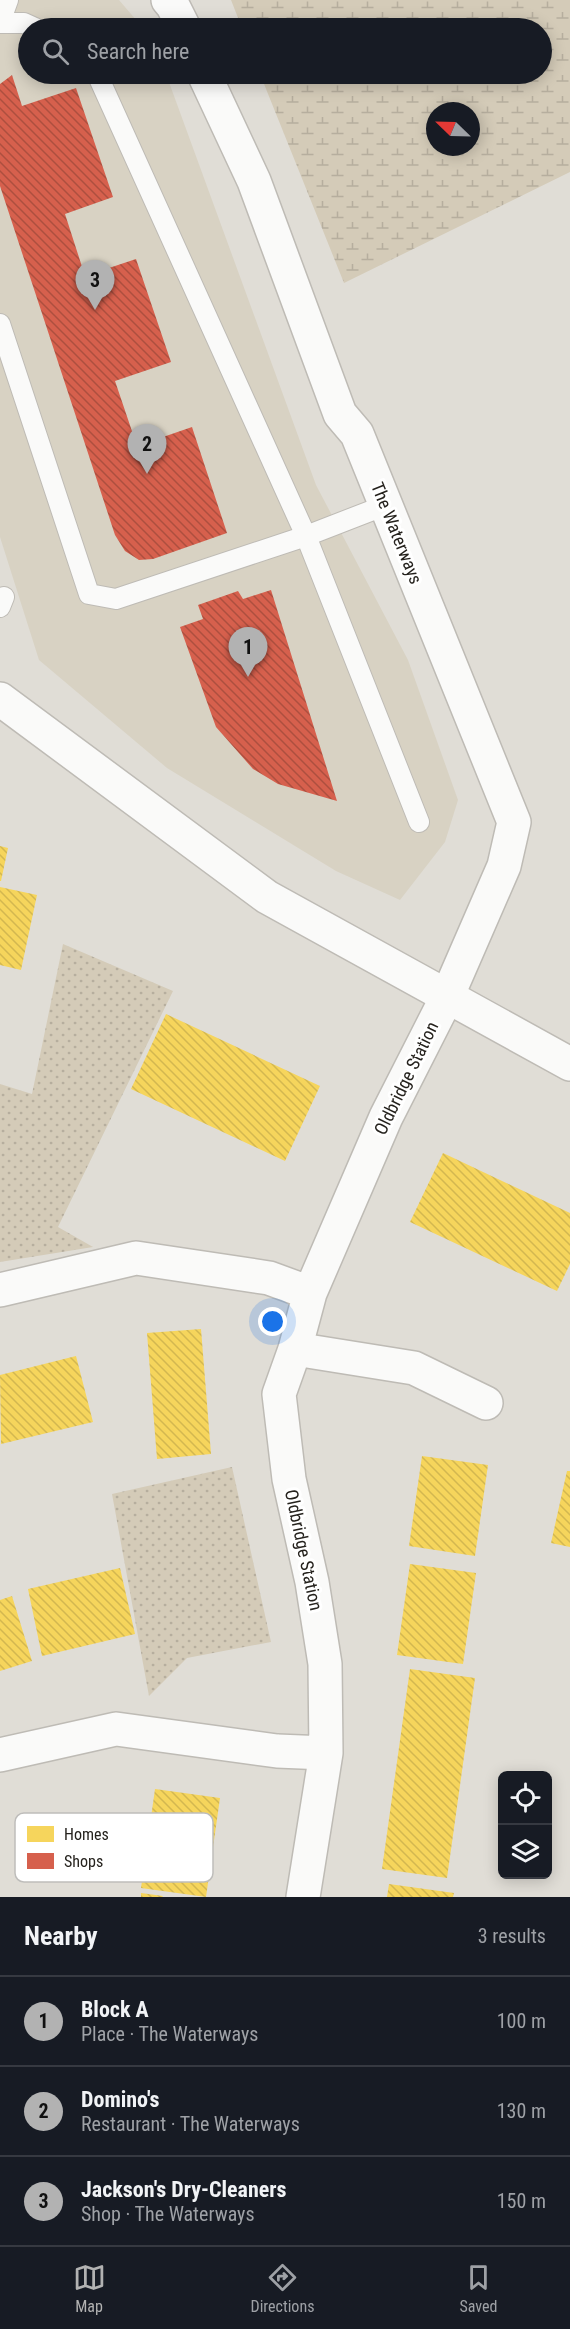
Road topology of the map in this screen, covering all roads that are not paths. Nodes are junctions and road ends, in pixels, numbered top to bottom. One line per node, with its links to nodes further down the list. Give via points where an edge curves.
1 (8, 0): 5 (lane)
2 (168, 0): 3 (street)
3 (179, 18)
4 (18, 22): 5 (lane)
5 (0, 23)
6 (102, 84): 10 (lane)
7 (209, 84): 9 (street, The Waterways, via 254,181 340,414 357,434)
8 (0, 324): 10 (lane, via 89,594 116,599)
9 (386, 505): 10 (lane); 13 (street, The Waterways, via 514,822 504,866)
10 (306, 536): 12 (lane)
11 (0, 699): 13 (street, via 267,897)
12 (419, 822)
13 (447, 997): 14 (street); 16 (street, Oldbridge Station, via 386,1117)
14 (570, 1064)
15 (0, 1290): 16 (street, via 136,1258 269,1278)
16 (310, 1293): 17 (street, Oldbridge Station)
17 (295, 1349): 18 (street, via 414,1368); 19 (street, Oldbridge Station, via 279,1394 288,1479 312,1582 325,1664)
18 (486, 1403)
19 (326, 1754): 20 (street, via 116,1729); 21 (street, Oldbridge Station)
20 (0, 1755)
21 (303, 1897)

